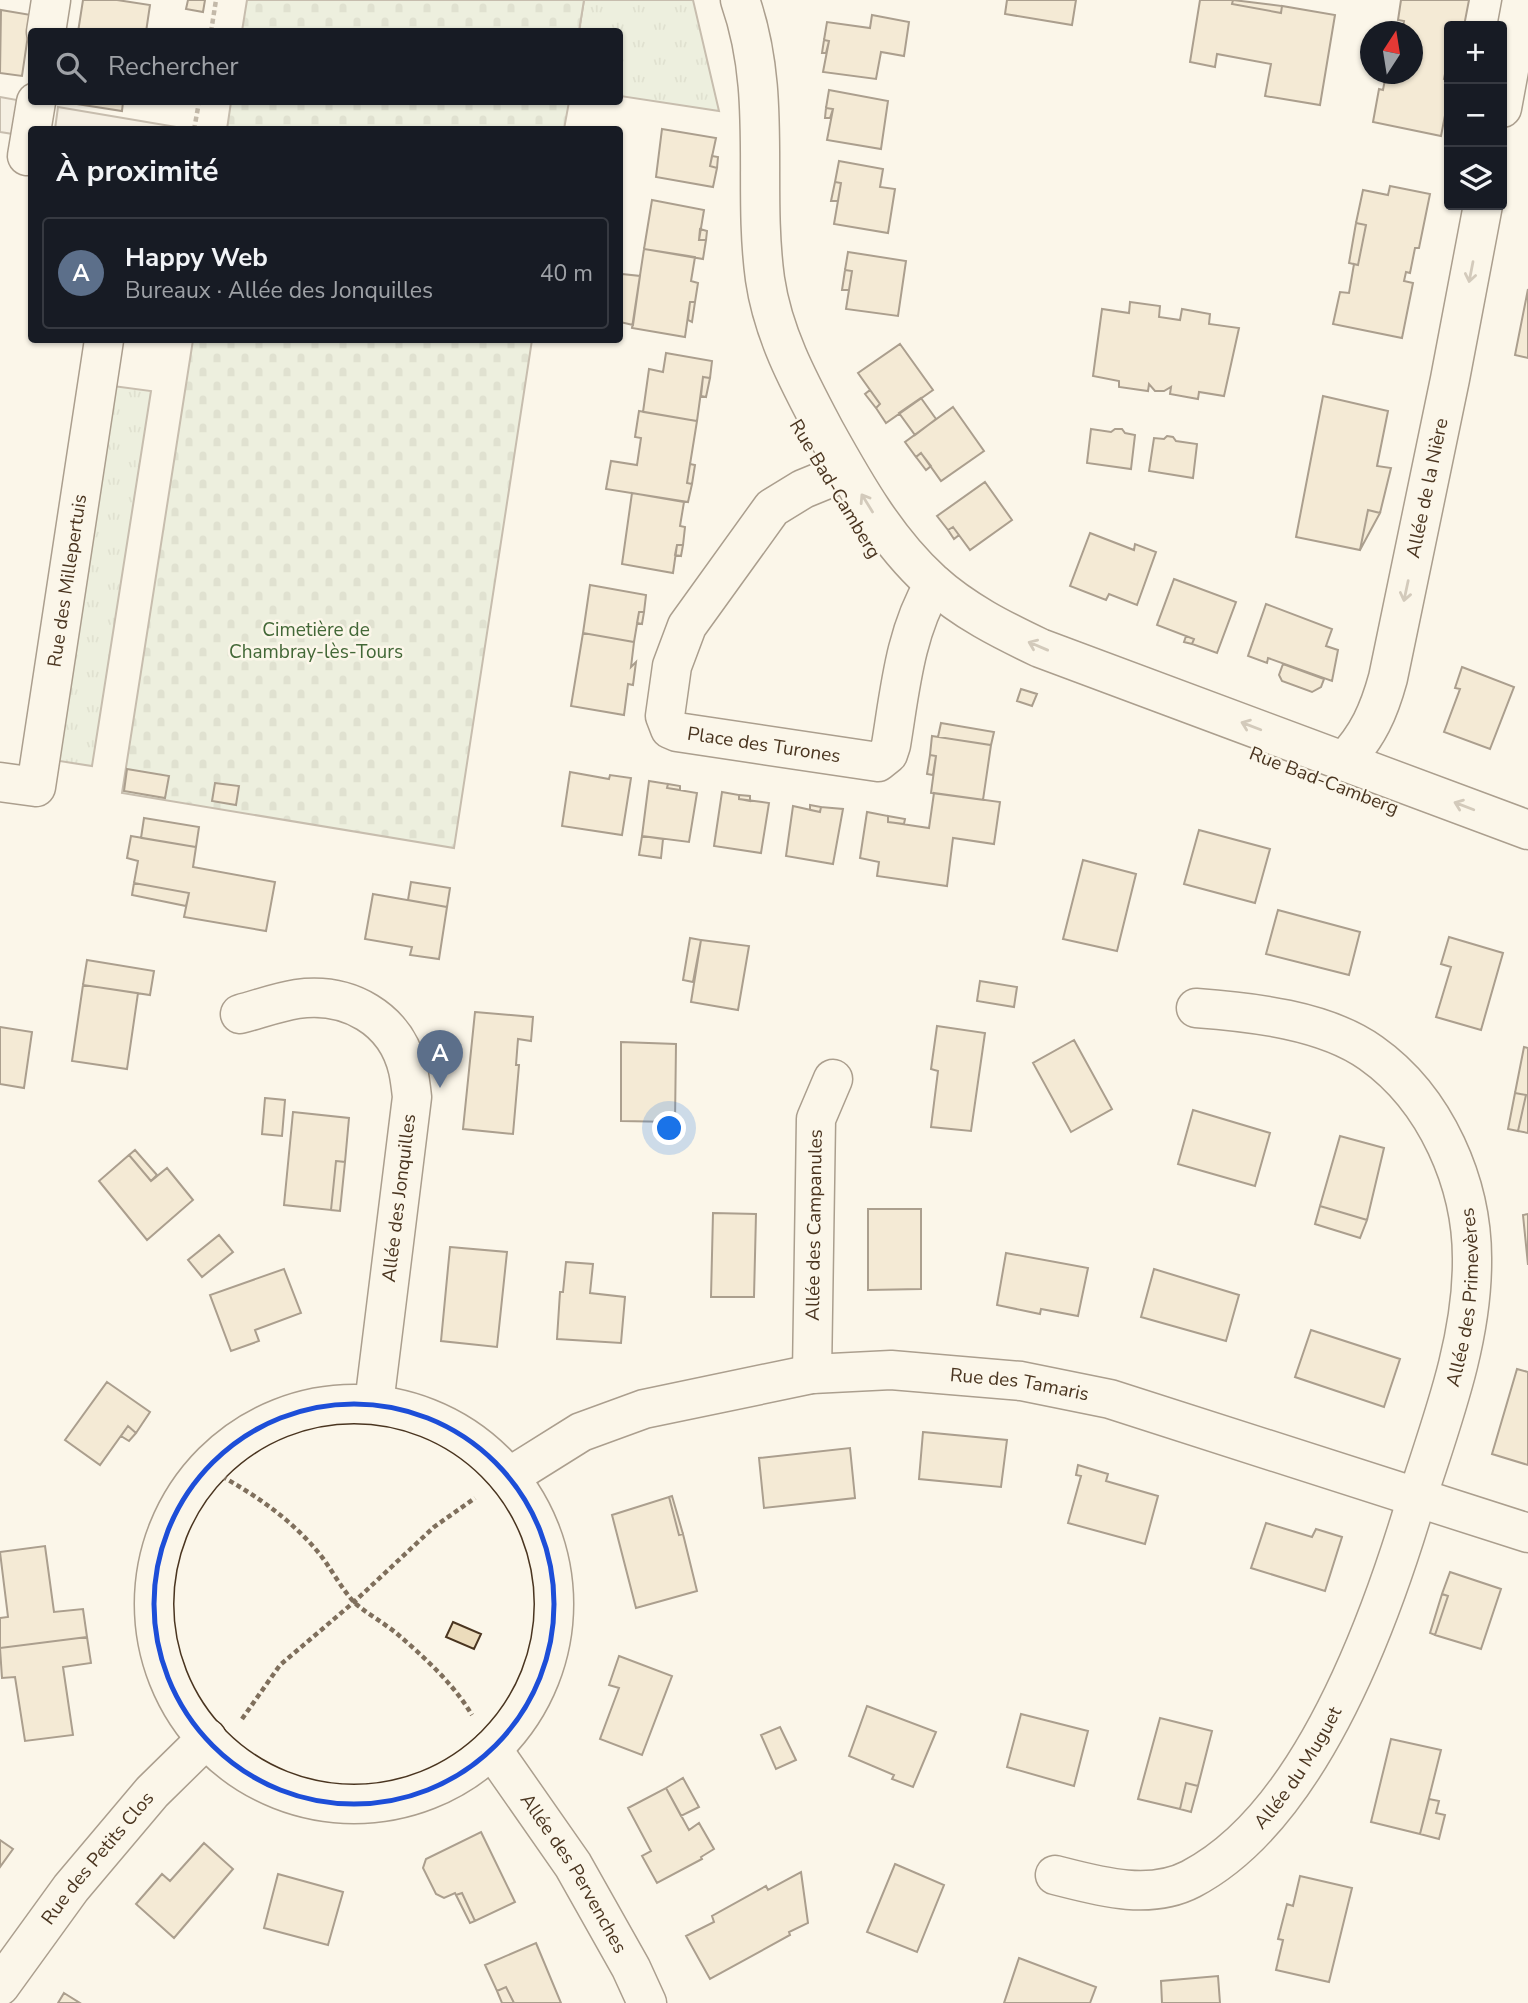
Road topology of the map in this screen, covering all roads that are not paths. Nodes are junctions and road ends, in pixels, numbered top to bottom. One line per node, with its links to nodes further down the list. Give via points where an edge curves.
1 (51, 0): 4 (street)
2 (740, 0): 12 (street, Rue Bad-Camberg, via 757,64 761,224 771,307 792,367)
3 (1522, 0): 5 (street)
4 (47, 28)
5 (1506, 84)
6 (35, 105): 7 (street)
7 (29, 126)
8 (28, 128): 9 (street)
9 (20, 155)
10 (1482, 210): 14 (street, Allée de la Nière, one-way to 14, via 1388,678 1368,732)
11 (104, 343): 15 (street, Rue des Millepertuis, via 36,787)
12 (848, 471): 13 (street, Rue Bad-Camberg, one-way to 12, via 896,544); 13 (street, Place des Turones, via 803,489 772,508 687,626 672,666 665,716 670,729 878,762 891,745 912,629)
13 (934, 584): 14 (street, Rue Bad-Camberg, one-way to 13, via 1040,648 993,626)
14 (1344, 761): 16 (street, Rue Bad-Camberg, one-way to 14)
15 (0, 782)
16 (1528, 830)
17 (1195, 1008): 23 (street, Allée des Primevères, via 1305,1025 1370,1053 1421,1104 1452,1157 1470,1229 1467,1314 1459,1359)
18 (240, 1014): 21 (street, Allée des Jonquilles, via 296,999 346,1002 369,1012 385,1027 408,1069 412,1097)
19 (834, 1079): 20 (street, Allée des Campanules, via 816,1119)
20 (812, 1374): 22 (street, Rue des Tamaris, via 644,1409 581,1432); 23 (street, Rue des Tamaris, via 891,1370 1033,1383 1110,1399)
21 (374, 1404): 22 (street, via 421,1414 465,1436); 25 (street, via 316,1406 261,1425 213,1460 178,1506 157,1560 153,1618 166,1675 194,1726)
22 (509, 1477): 26 (street, via 536,1517 553,1574 554,1633 536,1690)
23 (1417, 1498): 24 (street, Rue des Tamaris); 27 (street, Allée du Muguet, via 1357,1667 1299,1772 1262,1822 1223,1859 1188,1881 1154,1890 1109,1888)
24 (1528, 1533)
25 (214, 1745): 26 (street, via 236,1767 288,1794 346,1805 404,1799 458,1776); 28 (street, Rue des Petits Clos, via 152,1792 71,1888)
26 (492, 1749): 29 (street, Allée des Pervenches, via 573,1865)
27 (1055, 1875)
28 (0, 1986)
29 (647, 2003)

